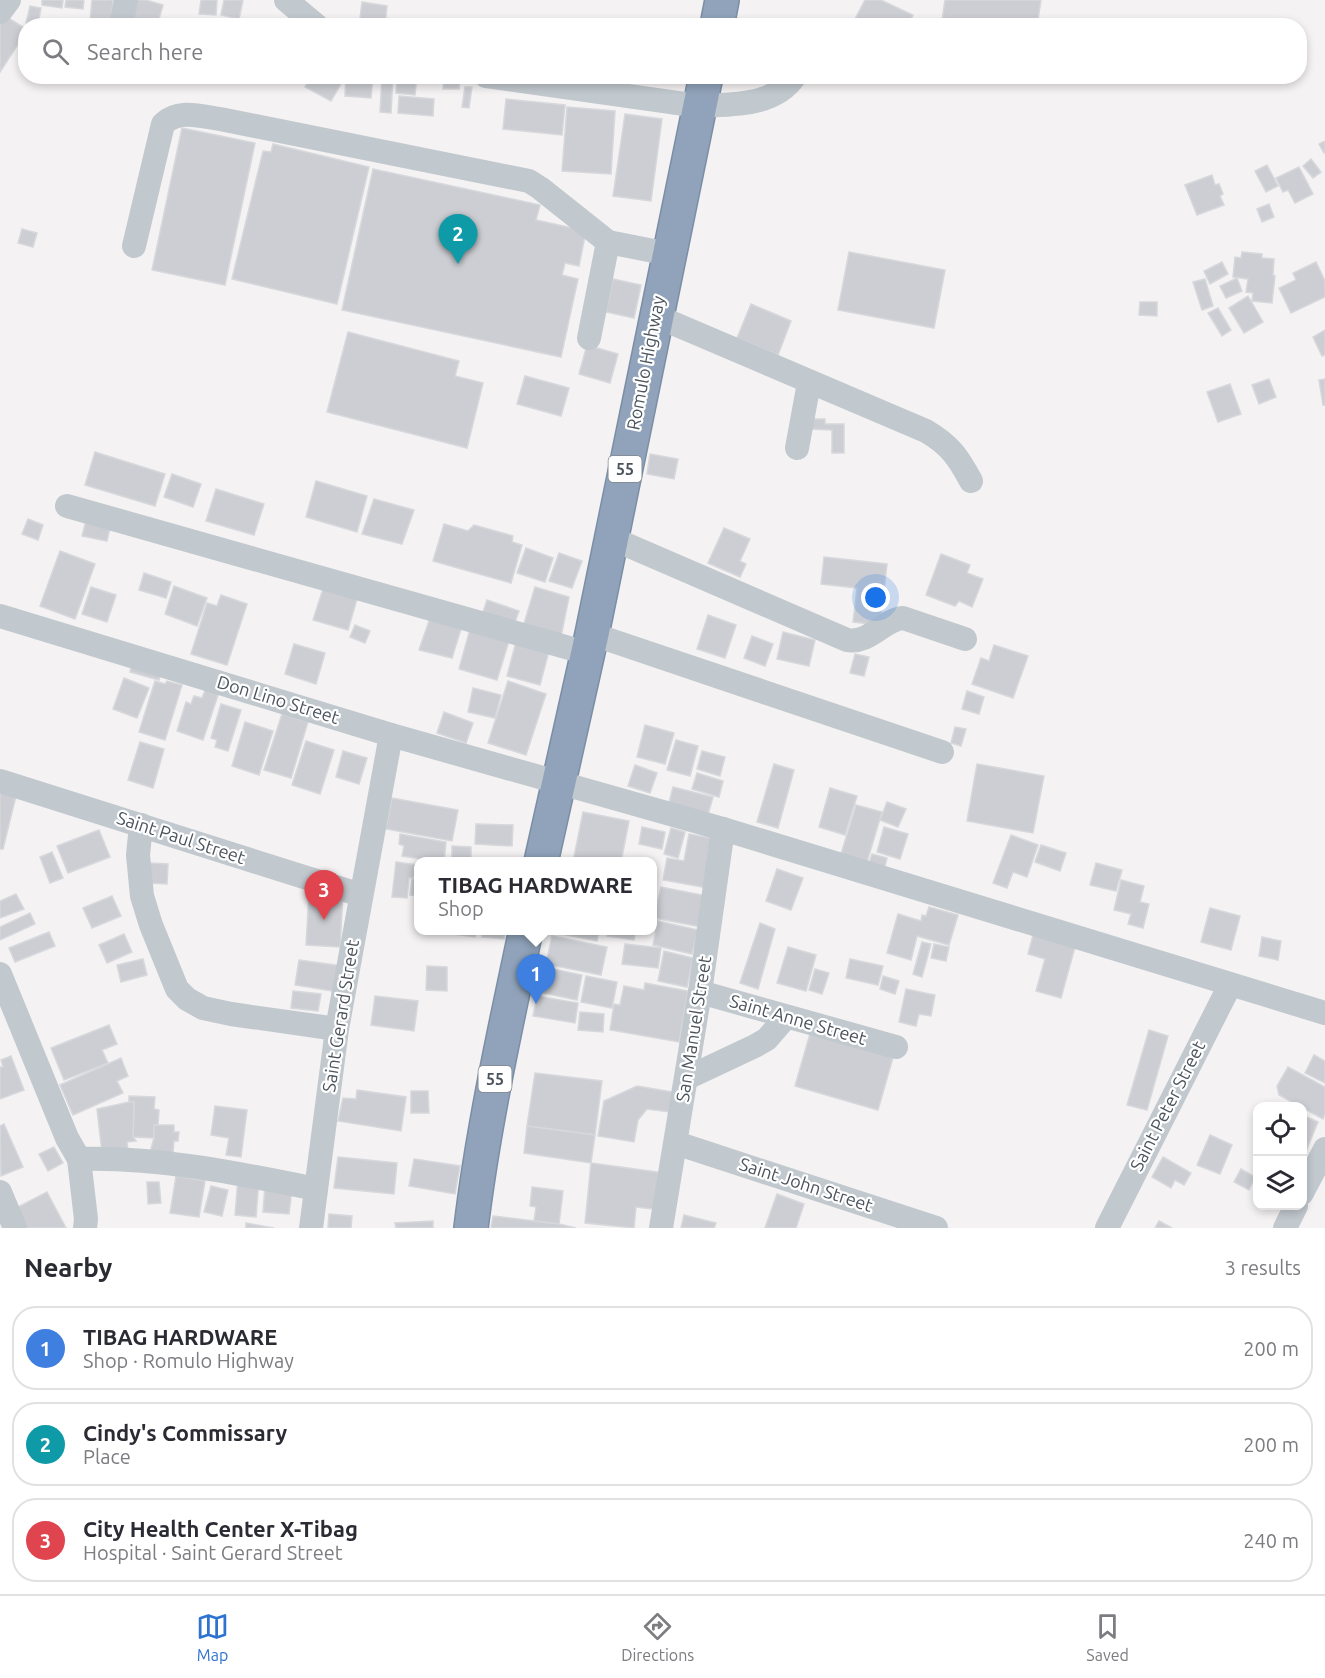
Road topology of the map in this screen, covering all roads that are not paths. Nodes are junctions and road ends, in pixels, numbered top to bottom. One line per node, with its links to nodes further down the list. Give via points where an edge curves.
1 (9, 0): 5 (street)
2 (126, 0): 6 (street)
3 (286, 0): 7 (street)
4 (722, 0): 8 (highway)
5 (0, 12)
6 (123, 18)
7 (307, 18)
8 (719, 18)
9 (601, 84): 11 (street)
10 (789, 84): 11 (street, via 774,96 732,104)
11 (702, 91): 14 (highway, Romulo Highway / 55)
12 (608, 242): 13 (street, via 529,181 185,114 163,124); 14 (street); 16 (street)
13 (134, 246)
14 (669, 254): 15 (highway, Romulo Highway / 55)
15 (656, 316): 17 (street); 21 (highway, Romulo Highway / 55)
16 (589, 338)
17 (809, 383): 18 (street); 19 (street, via 926,431 958,456)
18 (797, 448)
19 (971, 481)
20 (67, 506): 24 (street)
21 (611, 538): 23 (street, via 847,640 862,639 903,618); 24 (highway, Romulo Highway / 55)
22 (0, 616): 25 (street, Don Lino Street)
23 (965, 639)
24 (590, 643): 26 (street); 28 (highway, Romulo Highway / 55)
25 (391, 735): 28 (street, Don Lino Street); 32 (street, Saint Gerard Street)
26 (942, 752)
27 (0, 781): 29 (street, Saint Paul Street)
28 (558, 781): 30 (street, Don Lino Street); 31 (highway, Romulo Highway / 55)
29 (141, 825): 32 (street, Saint Paul Street); 39 (street, via 138,855 142,896 177,989 203,1008)
30 (723, 830): 35 (street, Don Lino Street); 36 (street, San Manuel Street)
31 (542, 857)
32 (361, 895): 39 (street, Saint Gerard Street)
33 (525, 935): 51 (highway, 55, via 493,1090)
34 (0, 974): 44 (street)
35 (1230, 985): 37 (street, Don Lino Street); 54 (street, Saint Peter Street)
36 (700, 992): 38 (street, Saint Anne Street); 41 (street, San Manuel Street)
37 (1325, 1012)
38 (786, 1017): 40 (street, Saint Anne Street); 41 (street, via 755,1047)
39 (337, 1029): 46 (street, Saint Gerard Street)
40 (896, 1047)
41 (687, 1078): 42 (street, San Manuel Street)
42 (676, 1143): 52 (street, San Manuel Street); 53 (street, Saint John Street)
43 (1325, 1149): 45 (street)
44 (79, 1159): 46 (street, via 187,1164); 49 (street)
45 (1307, 1183)
46 (316, 1189): 50 (street, Saint Gerard Street)
47 (0, 1192): 48 (street)
48 (15, 1228)
49 (85, 1228)
50 (311, 1228)
51 (471, 1228)
52 (661, 1228)
53 (936, 1228)
54 (1107, 1228)

